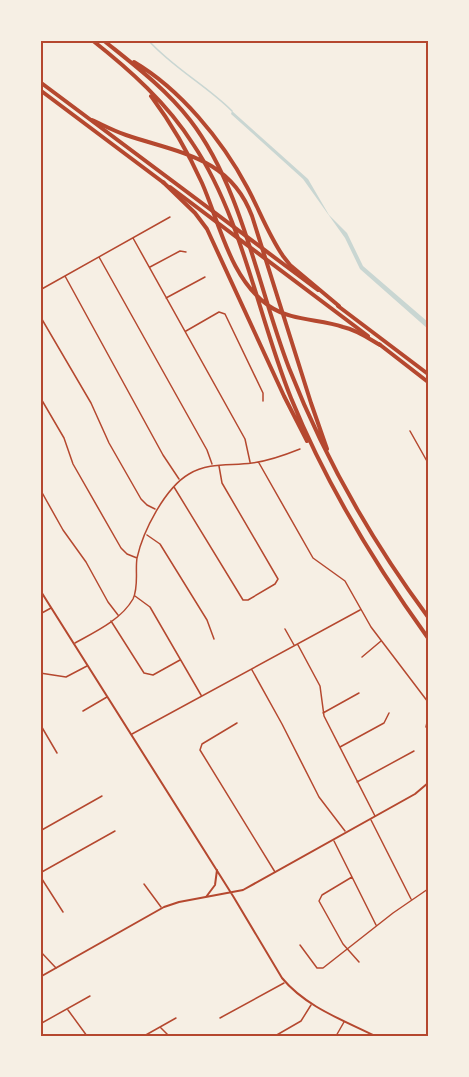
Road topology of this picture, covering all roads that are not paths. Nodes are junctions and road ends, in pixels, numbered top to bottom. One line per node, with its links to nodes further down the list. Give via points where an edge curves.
1 (92, 40): 5 (highway)
2 (103, 40): 3 (highway)
3 (118, 53): 18 (highway, via 162,83 207,127 241,175 283,256); 34 (highway, via 177,104 215,158 304,404)
4 (40, 82): 7 (highway)
5 (143, 85): 21 (highway, via 183,146 240,275 253,292 266,304 290,315 344,327); 28 (highway, via 173,117 209,170 229,216 288,390)
6 (40, 90): 8 (highway)
7 (92, 120): 18 (highway); 34 (highway, via 198,158 234,183 257,234)
8 (163, 182): 21 (highway); 28 (highway, via 207,229 284,396)
9 (170, 217): 10 (street)
10 (133, 238): 12 (street); 13 (street)
11 (186, 252): 13 (street, via 180,251)
12 (99, 257): 14 (street); 32 (street)
13 (149, 268): 17 (street)
14 (65, 276): 16 (street); 35 (street)
15 (205, 277): 17 (street)
16 (40, 290)
17 (166, 298): 20 (street)
18 (341, 308): 22 (highway)
19 (40, 316): 38 (street, via 141,499)
20 (185, 331): 25 (street, via 219,312 225,314 263,393); 30 (street, via 245,439)
21 (380, 345): 23 (highway)
22 (429, 374)
23 (429, 382)
24 (40, 397): 40 (street, via 121,548)
25 (263, 401)
26 (410, 431): 31 (street)
27 (300, 449): 29 (street)
28 (317, 457): 50 (highway, via 359,535)
29 (258, 462): 30 (street); 44 (street, via 313,558 342,578)
30 (250, 463): 33 (street)
31 (429, 463)
32 (213, 465): 33 (street); 35 (street)
33 (219, 465): 36 (street, via 222,483 278,577 278,582 248,600 242,598)
34 (336, 470): 47 (highway, via 375,539)
35 (180, 480): 36 (street)
36 (173, 486): 38 (street)
37 (40, 489): 46 (street)
38 (157, 510): 39 (street)
39 (146, 535): 40 (street); 51 (street, via 160,544 207,620)
40 (138, 558): 42 (street)
41 (40, 590): 43 (street)
42 (134, 596): 46 (street); 56 (street, via 150,607)
43 (52, 608): 45 (street); 53 (street)
44 (360, 609): 52 (street); 54 (street)
45 (40, 614)
46 (118, 615): 48 (street)
47 (429, 617)
48 (111, 621): 53 (street); 56 (street, via 144,673 153,675)
49 (285, 629): 54 (street)
50 (429, 638)
51 (214, 639)
52 (382, 641): 55 (street); 63 (street)
53 (75, 644): 57 (street)
54 (296, 645): 58 (street); 65 (street, via 320,686)
55 (362, 657)
56 (180, 659): 61 (street)
57 (88, 665): 59 (street, via 66,677); 62 (street)
58 (251, 669): 61 (street); 82 (street, via 319,797)
59 (40, 673)
60 (359, 693): 65 (street)
61 (202, 696): 71 (street)
62 (108, 697): 64 (street); 71 (street)
63 (429, 702)
64 (83, 711)
65 (323, 713): 72 (street)
66 (389, 713): 72 (street, via 384,723)
67 (429, 718): 70 (street)
68 (237, 723): 85 (street, via 202,744 200,750)
69 (40, 724): 74 (street)
70 (426, 727)
71 (132, 734): 84 (street)
72 (340, 747): 75 (street)
73 (414, 751): 75 (street)
74 (57, 753)
75 (357, 782): 78 (street)
76 (428, 784): 78 (street)
77 (102, 796): 80 (street)
78 (375, 817): 79 (street)
79 (370, 819): 82 (street); 92 (street)
80 (40, 831)
81 (115, 831): 86 (street)
82 (346, 833): 83 (street)
83 (334, 840): 85 (street); 87 (street)
84 (217, 870): 90 (street); 91 (street, via 215,885)
85 (275, 873): 90 (street)
86 (40, 874): 94 (street)
87 (352, 877): 95 (street); 97 (street, via 322,895 319,901)
88 (144, 884): 93 (street)
89 (429, 889): 92 (street)
90 (231, 893): 91 (street); 102 (street)
91 (206, 897): 93 (street)
92 (412, 901): 95 (street)
93 (161, 908): 100 (street)
94 (63, 912)
95 (377, 925): 97 (street)
96 (300, 945): 97 (street, via 319,968)
97 (347, 949): 99 (street)
98 (40, 951): 100 (street)
99 (359, 962)
100 (56, 968): 101 (street)
101 (40, 977)
102 (285, 982): 104 (street); 107 (street)
103 (90, 996): 105 (street)
104 (312, 1004): 108 (street); 114 (street, via 301,1021)
105 (67, 1009): 109 (street); 111 (street)
106 (176, 1018): 110 (street)
107 (220, 1018)
108 (344, 1021): 115 (street); 116 (street)
109 (40, 1024)
110 (160, 1027): 112 (street); 113 (street)
111 (87, 1036)
112 (144, 1036)
113 (168, 1036)
114 (275, 1036)
115 (336, 1036)
116 (375, 1036)

